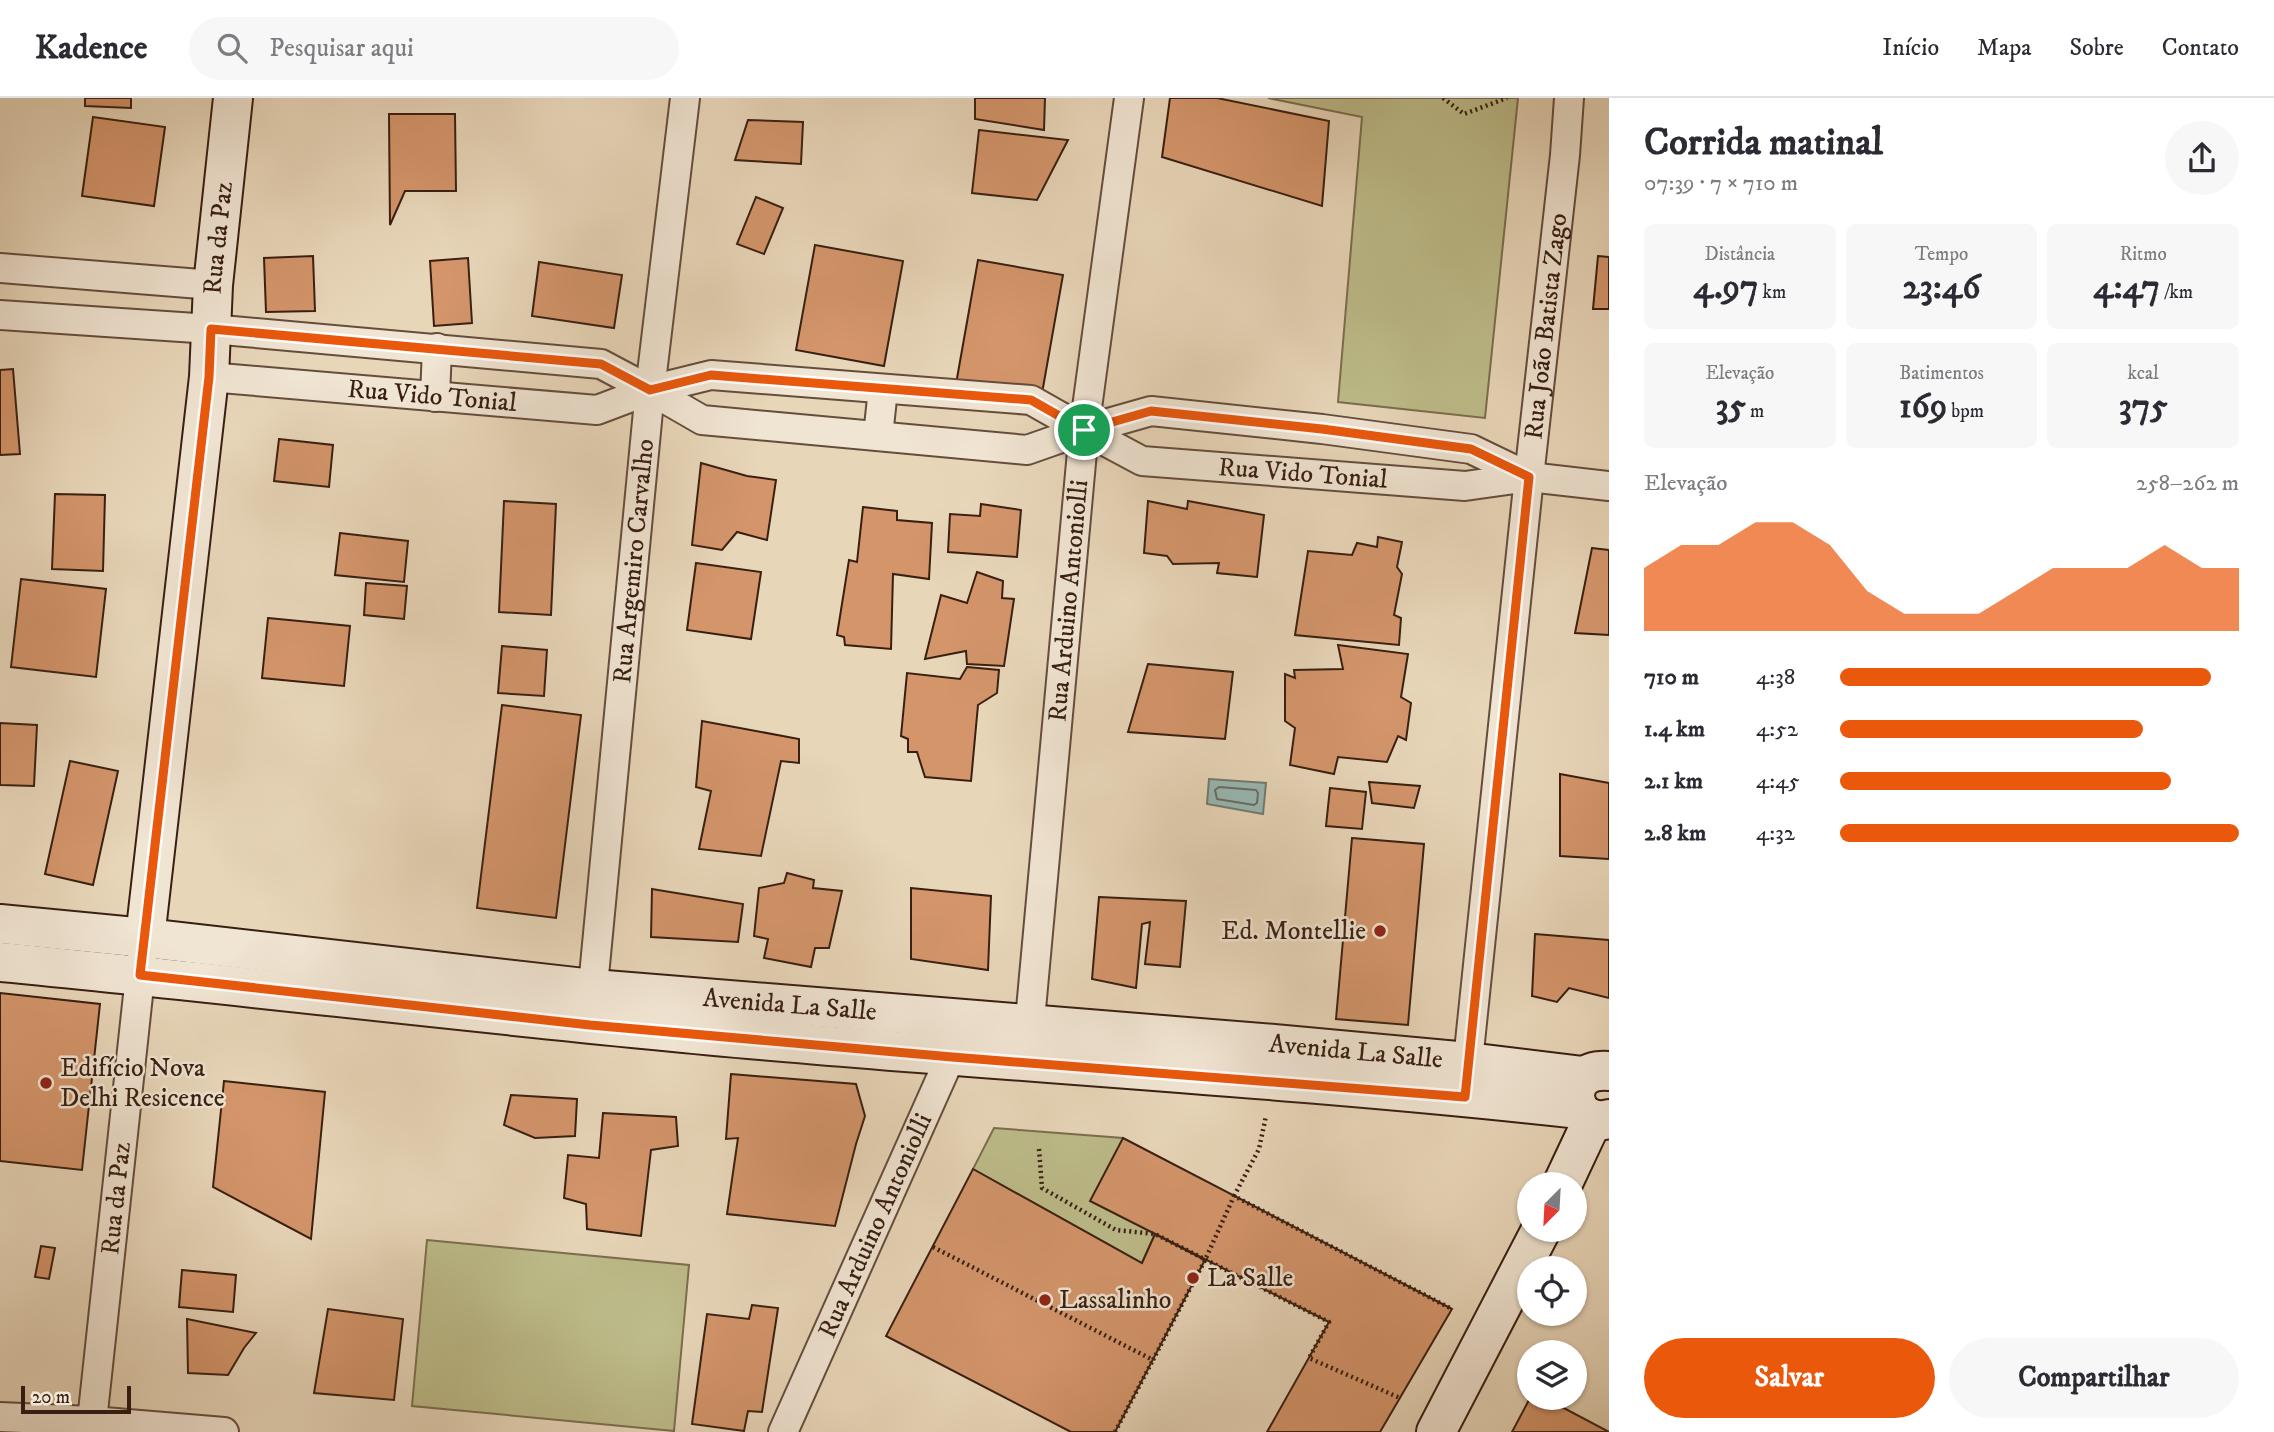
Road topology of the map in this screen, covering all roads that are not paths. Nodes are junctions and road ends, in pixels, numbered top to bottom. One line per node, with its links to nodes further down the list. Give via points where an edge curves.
1 (233, 98): 6 (main road, Rua da Paz)
2 (685, 98): 12 (street, Rua Argemiro Carvalho)
3 (1129, 98): 15 (street, Rua Arduino Antoniolli)
4 (1569, 98): 18 (street, Rua João Batista Zago)
5 (0, 268): 6 (street)
6 (213, 285): 8 (main road, Rua da Paz)
7 (0, 314): 8 (street, Rua Vido Tonial)
8 (211, 329): 9 (street, Rua Vido Tonial); 10 (main road, Rua da Paz)
9 (437, 348): 12 (street, Rua Vido Tonial, via 601,364); 13 (street)
10 (209, 377): 13 (street, Rua Vido Tonial); 21 (main road, Rua da Paz)
11 (883, 389): 12 (street, Rua Vido Tonial, via 711,375); 15 (street, Rua Vido Tonial, via 1031,400); 16 (street)
12 (650, 390): 13 (street, Rua Vido Tonial, via 597,410); 16 (street, Rua Vido Tonial, via 702,420); 26 (street, Rua Argemiro Carvalho)
13 (435, 397)
14 (1322, 429): 15 (street, Rua Vido Tonial, via 1151,411); 17 (street); 18 (street, Rua Vido Tonial, via 1471,449)
15 (1084, 430): 16 (street, Rua Vido Tonial, via 1027,450); 17 (street, Rua Vido Tonial, via 1142,461); 28 (street, Rua Arduino Antoniolli)
16 (878, 436)
17 (1317, 475): 18 (street, Rua Vido Tonial, via 1465,486)
18 (1529, 477): 19 (street, Rua Vido Tonial); 33 (street, Rua João Batista Zago)
19 (1609, 486)
20 (0, 924): 21 (main road, Avenida La Salle)
21 (145, 938): 23 (street, Rua da Paz); 24 (main road, Avenida La Salle)
22 (0, 962): 23 (main road, Avenida La Salle)
23 (140, 975): 24 (main road, Avenida La Salle); 38 (street, Rua da Paz)
24 (396, 984): 26 (main road, Avenida La Salle)
25 (764, 1003): 26 (main road, Avenida La Salle); 27 (main road, Avenida La Salle); 29 (main road)
26 (591, 1007): 29 (main road, Avenida La Salle)
27 (967, 1018): 28 (main road, Avenida La Salle); 30 (street, Rua Arduino Antoniolli)
28 (1029, 1025): 31 (street, Rua Arduino Antoniolli); 32 (main road, Avenida La Salle)
29 (763, 1040): 30 (main road, Avenida La Salle)
30 (952, 1057): 31 (main road, Avenida La Salle); 40 (street, Rua Arduino Antoniolli)
31 (1026, 1062): 32 (main road, Avenida La Salle)
32 (1273, 1062): 33 (main road, Avenida La Salle)
33 (1466, 1079): 34 (main road, Avenida La Salle)
34 (1594, 1099): 35 (main road)
35 (1567, 1172)
36 (1535, 1242): 41 (main road)
37 (1, 1420): 38 (street)
38 (74, 1425): 39 (street)
39 (224, 1432)
40 (783, 1432)
41 (1436, 1432)

